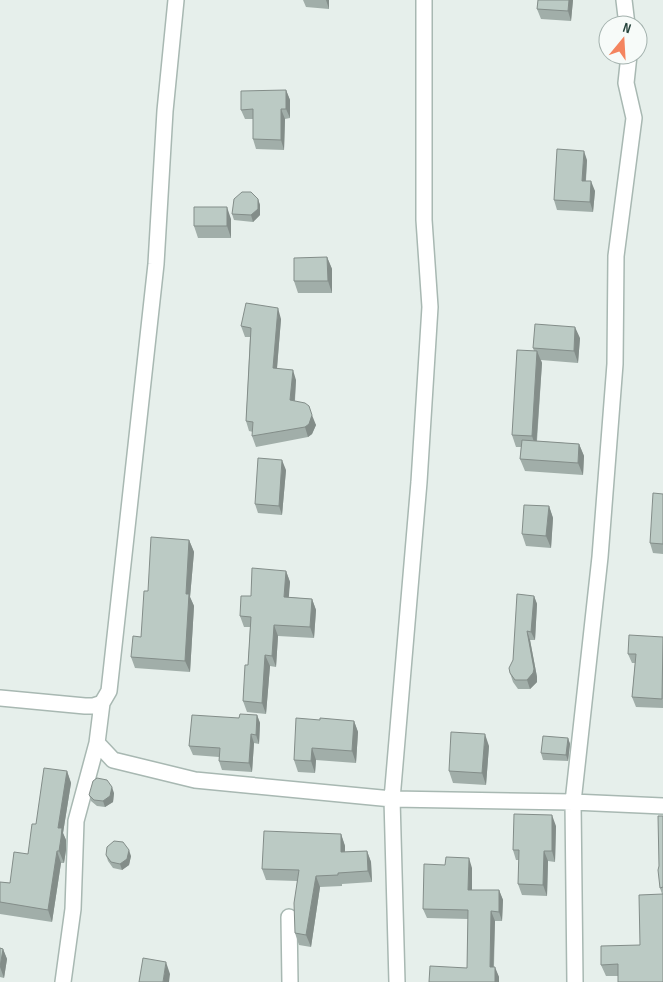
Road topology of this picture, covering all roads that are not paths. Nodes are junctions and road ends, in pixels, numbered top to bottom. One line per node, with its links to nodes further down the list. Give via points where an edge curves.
1 (176, 0): 7 (street, via 156,264 109,691)
2 (424, 0): 9 (street, via 424,220 430,307 419,482)
3 (624, 0): 4 (street)
4 (626, 15)
5 (628, 65): 10 (street, via 626,83 634,118 616,256 616,364 600,556)
6 (0, 698): 7 (street, via 85,706)
7 (102, 703): 8 (street)
8 (98, 743): 9 (street, via 113,760 195,780); 13 (street, via 76,821 73,910)
9 (392, 799): 10 (street); 15 (street)
10 (573, 802): 11 (street); 16 (street)
11 (663, 806)
12 (289, 917): 14 (street)
13 (63, 982)
14 (290, 982)
15 (398, 982)
16 (575, 982)

